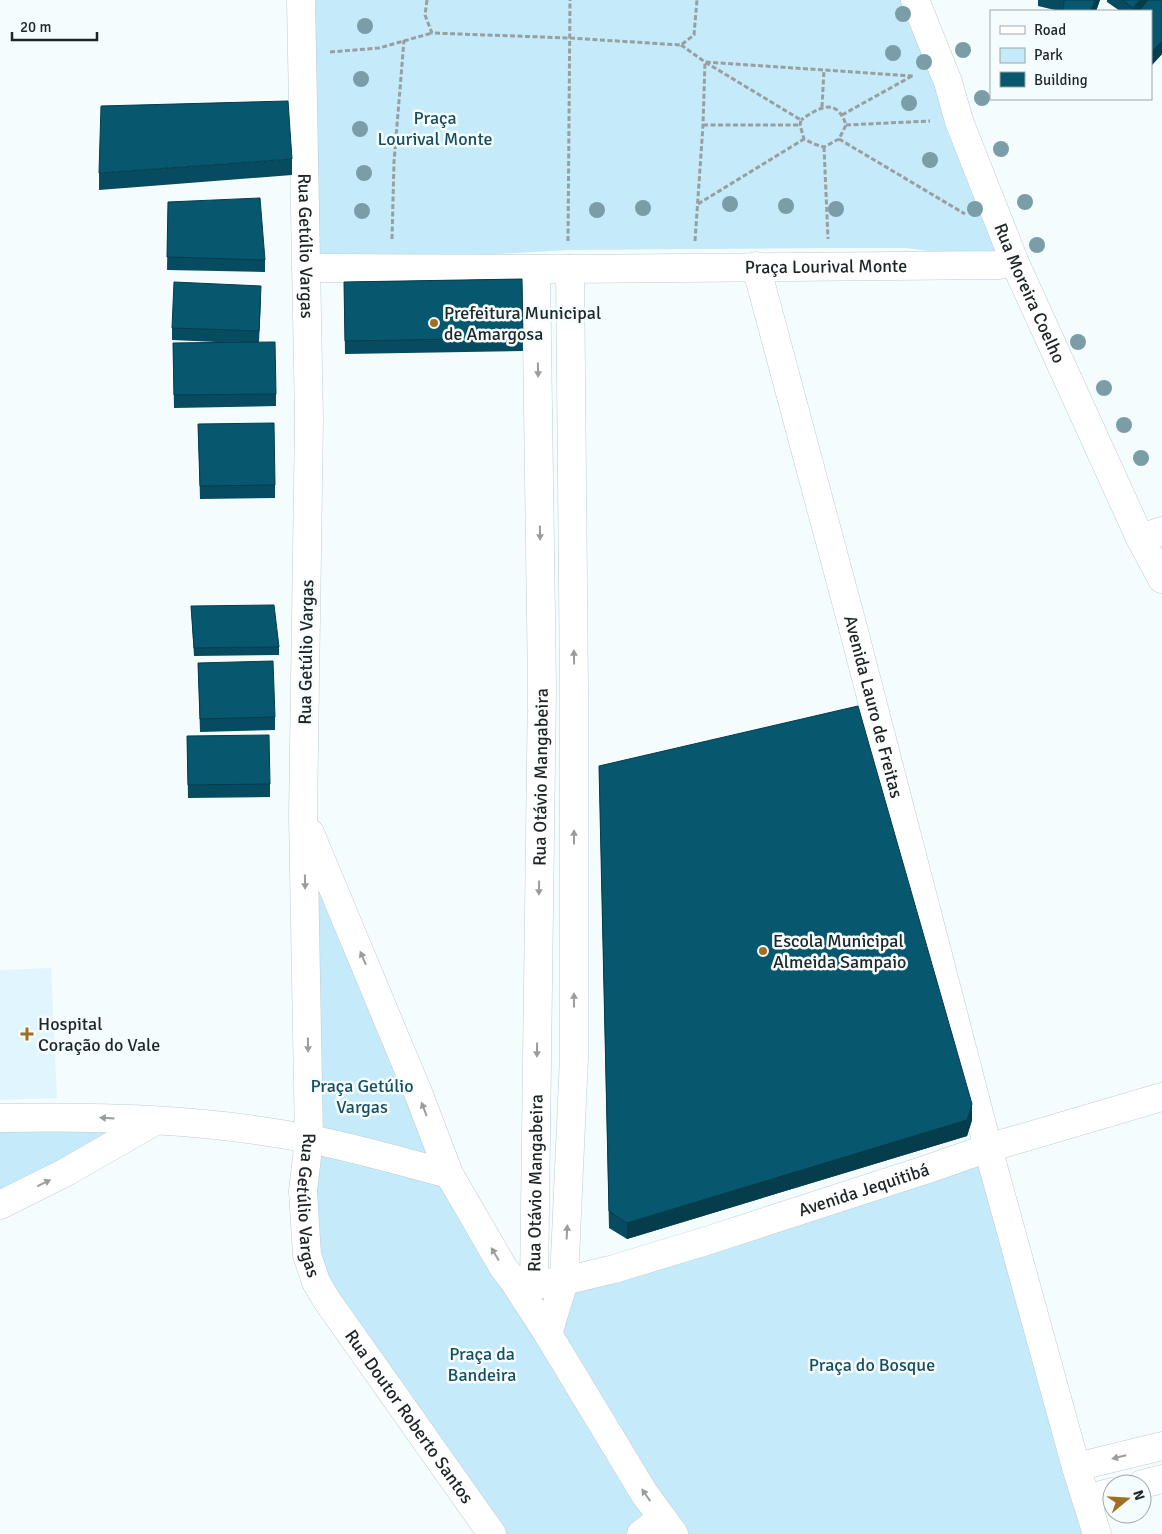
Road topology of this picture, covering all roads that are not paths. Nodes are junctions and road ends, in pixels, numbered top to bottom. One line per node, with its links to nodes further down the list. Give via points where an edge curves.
1 (301, 0): 5 (street, Rua Getúlio Vargas)
2 (915, 0): 3 (street, Rua Moreira Coelho)
3 (1015, 263): 4 (street, Praça Lourival Monte); 10 (street, Rua Moreira Coelho)
4 (756, 266): 7 (street, Praça Lourival Monte); 19 (street, Avenida Lauro de Freitas)
5 (306, 268): 6 (street, Praça Lourival Monte); 14 (street, Rua Getúlio Vargas, via 309,419)
6 (536, 269): 7 (street, Praça Lourival Monte); 8 (street, Rua Otávio Mangabeira, one-way to 8)
7 (570, 269): 9 (street, Rua Otávio Mangabeira)
8 (539, 487): 9 (street); 12 (street, Rua Otávio Mangabeira, one-way to 12)
9 (572, 488): 13 (street, Rua Otávio Mangabeira, one-way to 9)
10 (1151, 534): 11 (street, Rua Moreira Coelho)
11 (1162, 579)
12 (542, 687): 13 (street); 23 (street, Rua Otávio Mangabeira, one-way to 23)
13 (574, 690): 22 (street, Rua Otávio Mangabeira, one-way to 13, via 574,1057)
14 (304, 816): 18 (street, Rua Getúlio Vargas, one-way to 18); 20 (street, one-way to 14)
15 (1162, 1096): 19 (street, Avenida Jequitibá)
16 (0, 1118): 17 (street, one-way to 16, via 85,1116)
17 (155, 1121): 18 (street, via 209,1124); 21 (street, one-way to 17)
18 (309, 1139): 20 (street); 24 (street, Rua Getúlio Vargas, via 304,1191 307,1255)
19 (988, 1148): 22 (street, Avenida Jequitibá, via 706,1241); 27 (street)
20 (449, 1174): 23 (street, one-way to 20, via 478,1225)
21 (0, 1205)
22 (564, 1281): 23 (street, Avenida Jequitibá); 25 (street)
23 (523, 1282): 25 (street)
24 (326, 1299): 30 (street, Rua Doutor Roberto Santos)
25 (548, 1334): 29 (street, one-way to 25, via 644,1493)
26 (1162, 1446): 27 (street, one-way to 27)
27 (1076, 1467): 28 (street)
28 (1099, 1496): 32 (street)
29 (668, 1526): 31 (street)
30 (492, 1534)
31 (641, 1534)
32 (1097, 1534)

